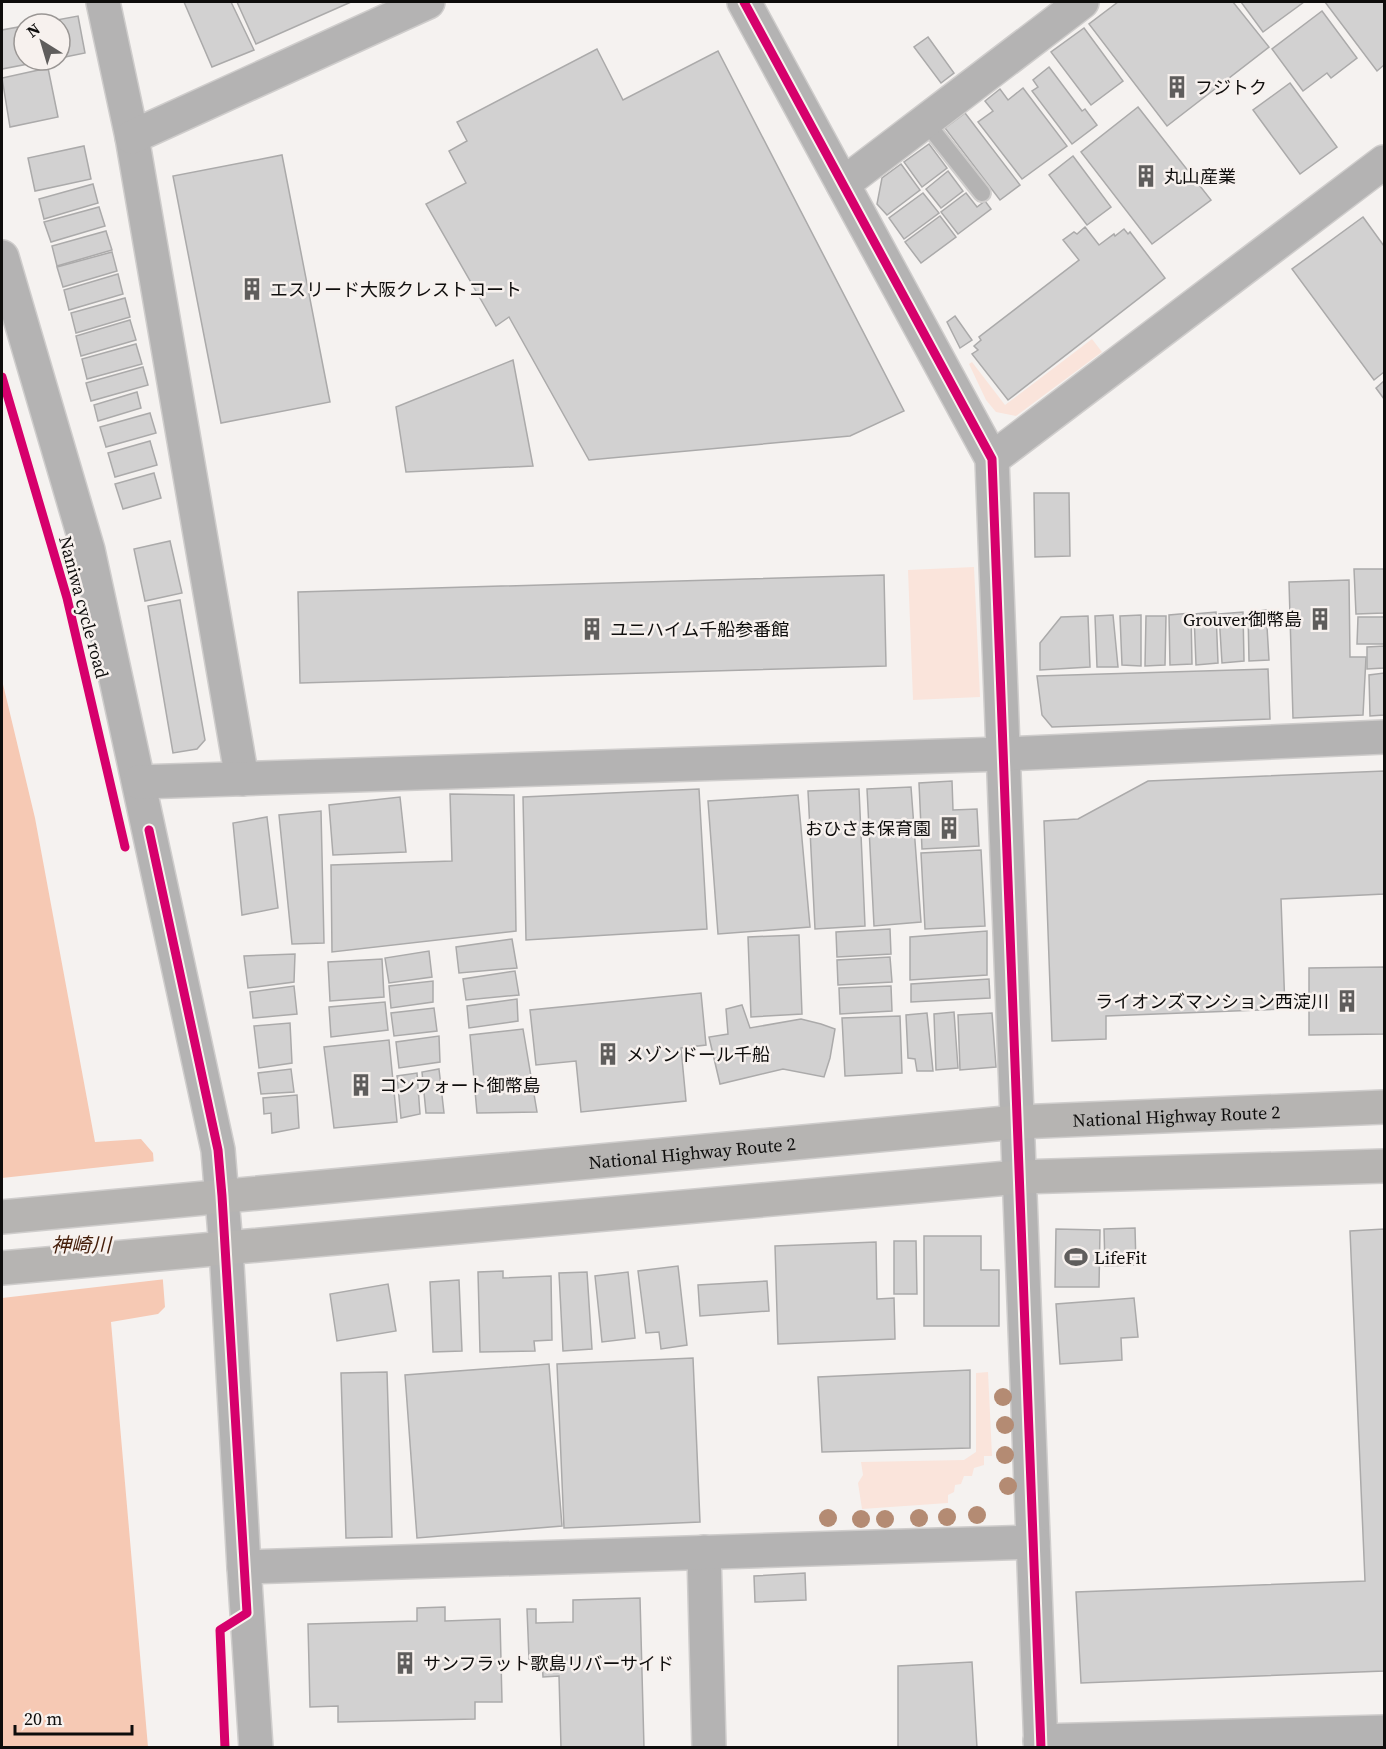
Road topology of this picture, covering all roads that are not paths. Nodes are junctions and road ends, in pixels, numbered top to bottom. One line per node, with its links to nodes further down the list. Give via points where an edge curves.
1 (103, 2): 6 (street)
2 (428, 2): 6 (street)
3 (744, 2): 8 (street)
4 (1082, 2): 5 (street)
5 (926, 121): 8 (street); 9 (lane)
6 (132, 137): 14 (street)
7 (1384, 162): 11 (street)
8 (843, 184): 11 (street)
9 (982, 194)
10 (2, 257): 15 (street, via 88,550)
11 (992, 459): 13 (street)
12 (1384, 737): 13 (street)
13 (1003, 754): 14 (street); 17 (street)
14 (242, 779): 15 (street)
15 (139, 782): 20 (street, via 218,1150)
16 (1384, 1107): 17 (highway, National Highway Route 2)
17 (1017, 1122): 19 (street); 20 (highway, National Highway Route 2)
18 (1384, 1166): 19 (highway)
19 (1019, 1177): 22 (highway); 24 (street)
20 (222, 1196): 21 (highway, National Highway Route 2); 22 (street)
21 (2, 1217)
22 (226, 1247): 23 (highway); 26 (street)
23 (2, 1268)
24 (1033, 1542): 25 (street); 28 (street)
25 (704, 1552): 26 (street); 30 (street)
26 (243, 1567): 29 (street)
27 (1384, 1732): 28 (street)
28 (1041, 1744)
29 (256, 1748)
30 (710, 1748)

